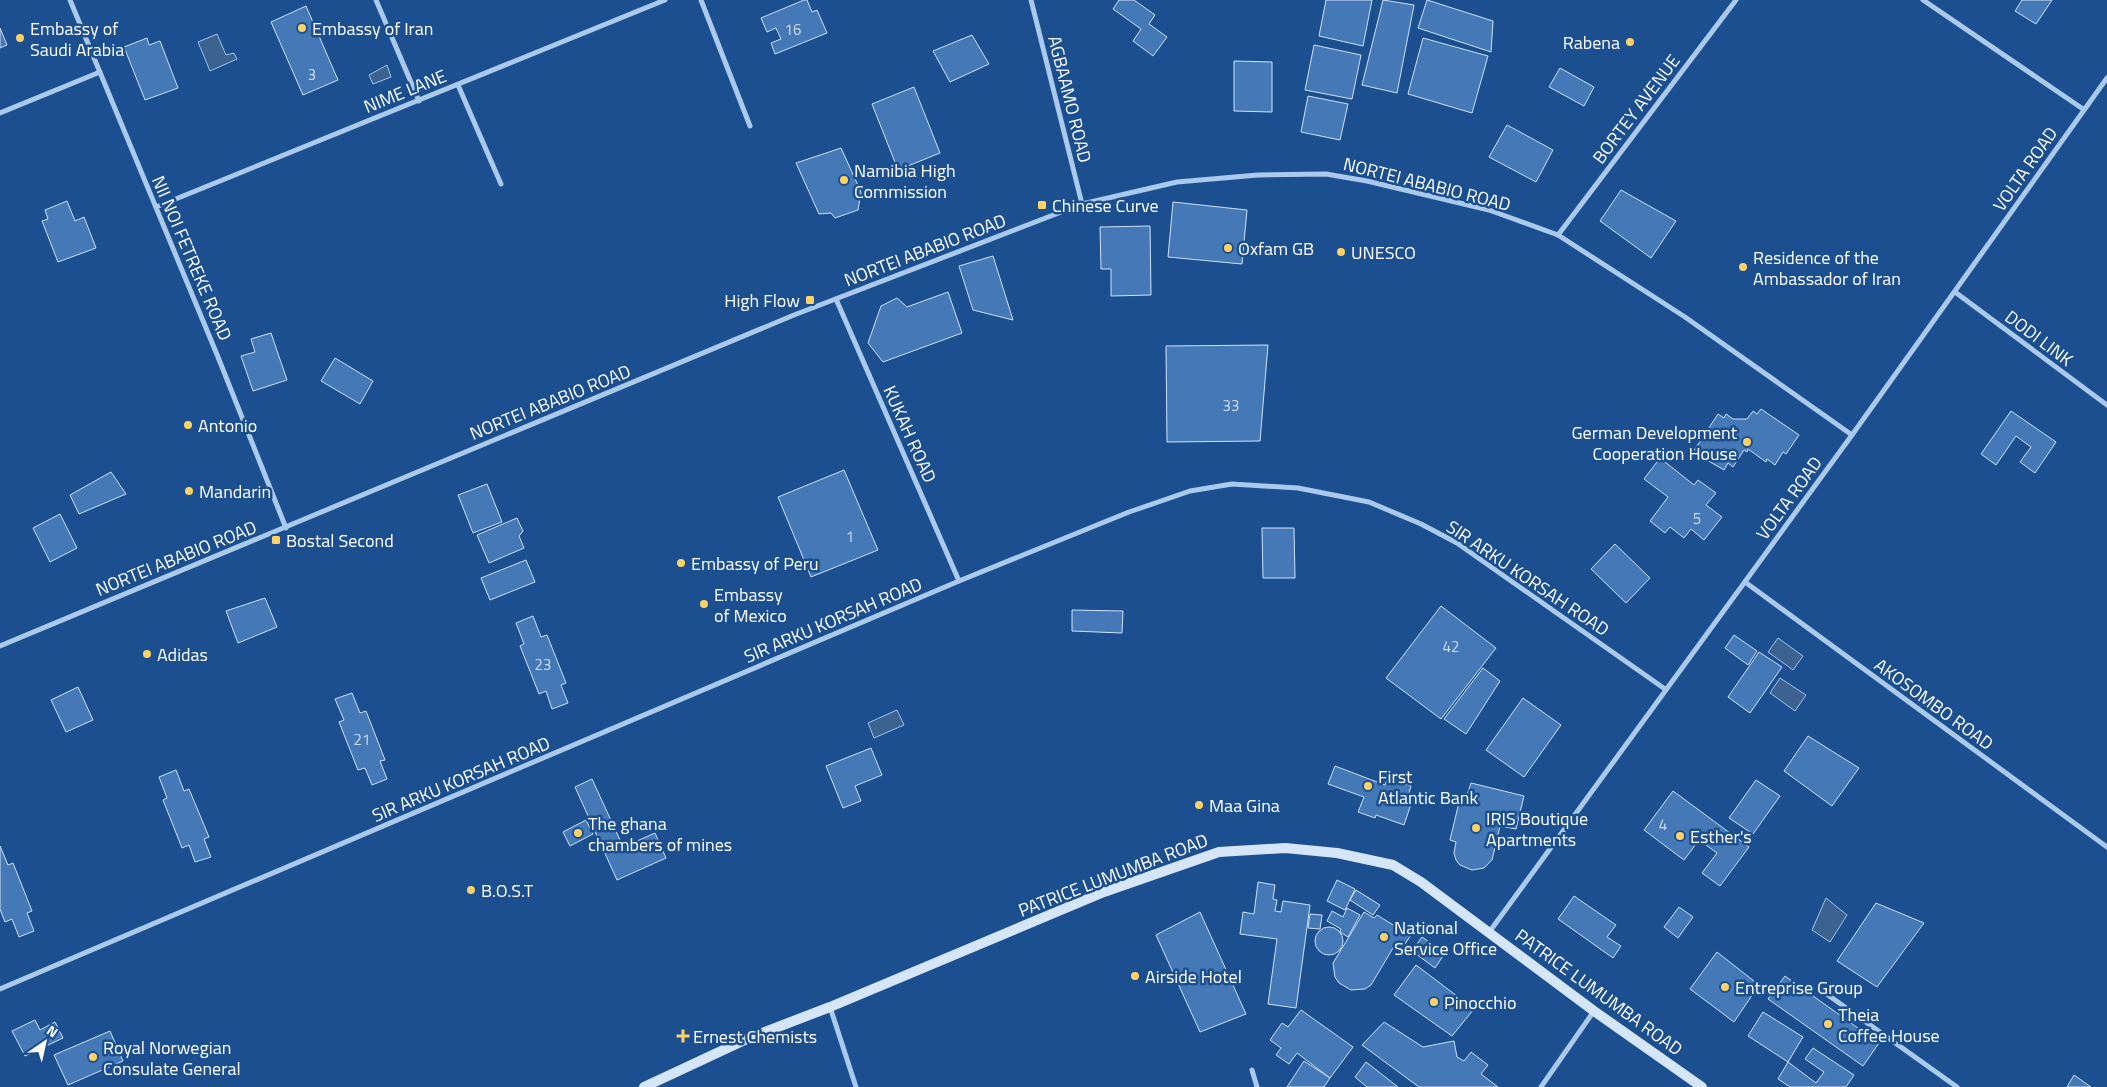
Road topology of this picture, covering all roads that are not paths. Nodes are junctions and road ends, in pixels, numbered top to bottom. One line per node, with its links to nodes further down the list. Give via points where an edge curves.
1 (70, 0): 8 (street, NII NOI FETREKE ROAD)
2 (376, 0): 11 (street)
3 (666, 0): 10 (street, NIME LANE)
4 (701, 0): 14 (street)
5 (1031, 0): 16 (street, AGBAAMO ROAD)
6 (1736, 0): 18 (street, BORTEY AVENUE)
7 (1923, 0): 12 (street)
8 (100, 72): 13 (street); 17 (street, NII NOI FETREKE ROAD)
9 (2107, 78): 12 (street, VOLTA ROAD)
10 (458, 85): 11 (street, NIME LANE); 15 (street)
11 (419, 101): 17 (street, NIME LANE)
12 (2083, 110): 19 (street, VOLTA ROAD)
13 (0, 113)
14 (750, 126)
15 (501, 184)
16 (1082, 204): 18 (street, NORTEI ABABIO ROAD, via 1177,182 1258,175 1326,174 1489,210); 20 (street, NORTEI ABABIO ROAD)
17 (156, 207): 23 (street, NII NOI FETREKE ROAD)
18 (1558, 235): 22 (street, NORTEI ABABIO ROAD, via 1685,318)
19 (1955, 292): 21 (street, DODI LINK); 22 (street, VOLTA ROAD)
20 (836, 299): 23 (street, NORTEI ABABIO ROAD); 24 (street, KUKAH ROAD)
21 (2107, 405)
22 (1852, 435): 25 (street, VOLTA ROAD)
23 (286, 528): 26 (street, NORTEI ABABIO ROAD)
24 (959, 581): 27 (street, SIR ARKU KORSAH ROAD, via 1129,512 1190,491 1232,484 1298,488 1368,502 1457,543); 30 (street, SIR ARKU KORSAH ROAD)
25 (1745, 582): 27 (street, VOLTA ROAD); 28 (street, AKOSOMBO ROAD)
26 (0, 646)
27 (1665, 689): 29 (street, VOLTA ROAD)
28 (2107, 847)
29 (1490, 931): 32 (street, PATRICE LUMUMBA ROAD, via 1393,865 1337,853 1285,848 1219,852 1104,892); 33 (street, PATRICE LUMUMBA ROAD)
30 (0, 989)
31 (1821, 990): 40 (street)
32 (830, 1007): 35 (street, PATRICE LUMUMBA ROAD, via 749,1038); 36 (street)
33 (1594, 1011): 38 (street); 39 (street, PATRICE LUMUMBA ROAD)
34 (1252, 1070): 37 (street)
35 (644, 1087)
36 (856, 1087)
37 (1257, 1087)
38 (1542, 1087)
39 (1702, 1087)
40 (1957, 1087)

